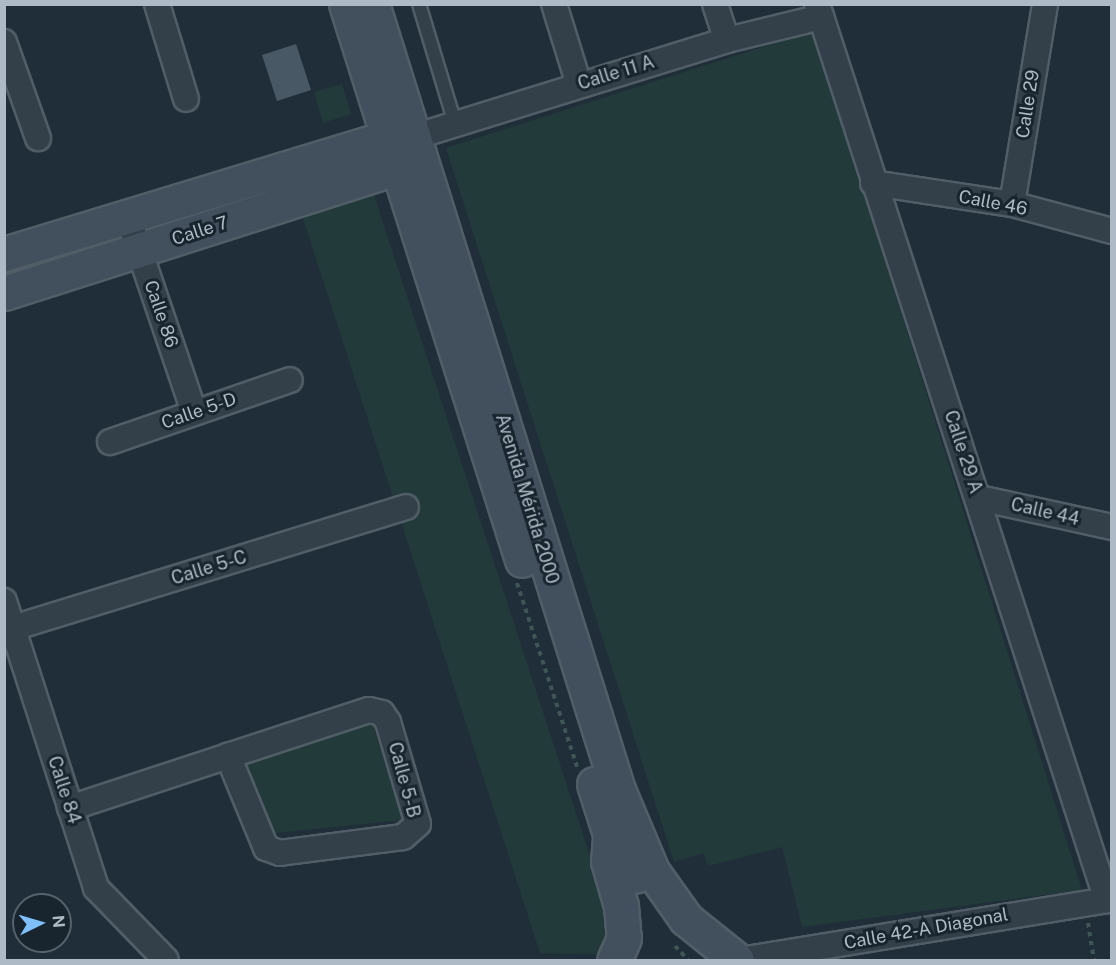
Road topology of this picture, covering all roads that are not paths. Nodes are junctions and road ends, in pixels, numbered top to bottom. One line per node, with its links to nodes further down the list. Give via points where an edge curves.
1 (157, 4): 12 (street)
2 (346, 4): 15 (main road, Avenida Mérida 2000)
3 (372, 4): 15 (main road, Avenida Mérida 2000)
4 (419, 4): 13 (lane)
5 (554, 4): 11 (street)
6 (716, 4): 9 (street)
7 (1045, 4): 17 (street, Calle 29)
8 (819, 11): 9 (street, Calle 11 A); 16 (street, Calle 29 A)
9 (727, 40): 11 (street, Calle 11 A)
10 (4, 42): 14 (street)
11 (579, 85): 13 (street, Calle 11 A)
12 (186, 99)
13 (455, 123): 15 (street, Calle 11 A)
14 (38, 138)
15 (398, 148): 18 (main road, Calle 7); 20 (main road, Calle 7); 33 (main road, Avenida Mérida 2000); 38 (main road, Avenida Mérida 2000, via 618,790 652,871 686,919)
16 (873, 183): 17 (street, Calle 46); 26 (street, Calle 29 A)
17 (1012, 204): 19 (street, Calle 46)
18 (128, 217): 20 (street, Calle 86); 21 (main road, Calle 7)
19 (1111, 232)
20 (139, 250): 22 (main road, Calle 7); 24 (street, Calle 86)
21 (4, 254)
22 (4, 293)
23 (290, 380): 24 (street, Calle 5-D)
24 (194, 412): 25 (street, Calle 5-D)
25 (110, 442)
26 (979, 498): 28 (street, Calle 44); 34 (street, Calle 29 A)
27 (406, 507): 30 (street, Calle 5-C)
28 (1112, 527)
29 (4, 601): 30 (street, Calle 84)
30 (13, 628): 32 (street, Calle 84)
31 (228, 756): 31 (street, Calle 5-B, via 369,710 382,713 418,824 403,837 280,853 266,848); 32 (street, Calle 5-B)
32 (70, 808): 35 (street, Calle 84, via 96,888)
33 (610, 834): 36 (main road, via 608,861 621,906 624,938); 37 (main road, Avenida Mérida 2000, via 656,905)
34 (1101, 900): 38 (street, Calle 42-A Diagonal)
35 (166, 959)
36 (614, 960)
37 (699, 960)
38 (739, 960)

